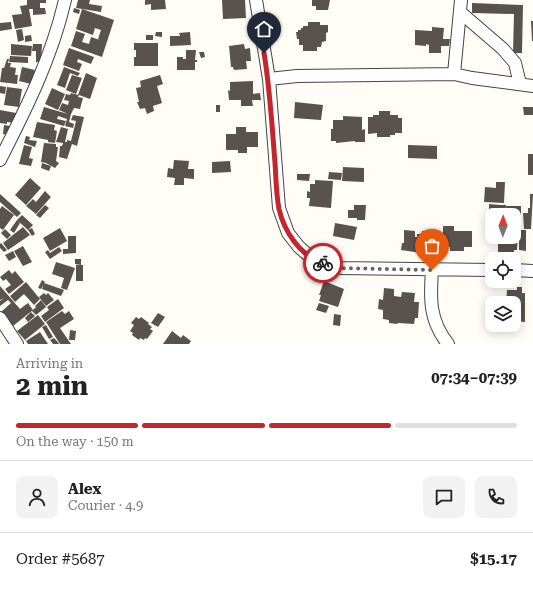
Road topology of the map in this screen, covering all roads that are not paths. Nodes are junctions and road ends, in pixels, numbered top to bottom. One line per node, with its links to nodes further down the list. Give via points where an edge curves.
1 (65, 0): 9 (street, via 46,63)
2 (256, 0): 6 (street)
3 (461, 0): 4 (street)
4 (460, 12): 5 (street); 7 (street, via 503,49 515,63)
5 (454, 74): 6 (street, via 297,76); 7 (street)
6 (269, 80): 10 (street, via 279,208 288,233 298,247 315,261 337,268)
7 (520, 84): 8 (street)
8 (533, 86)
9 (0, 160)
10 (432, 270): 11 (street); 16 (street, via 433,318)
11 (485, 270)
12 (521, 270): 13 (street)
13 (533, 271)
14 (0, 318): 15 (street)
15 (17, 344)
16 (448, 344)

